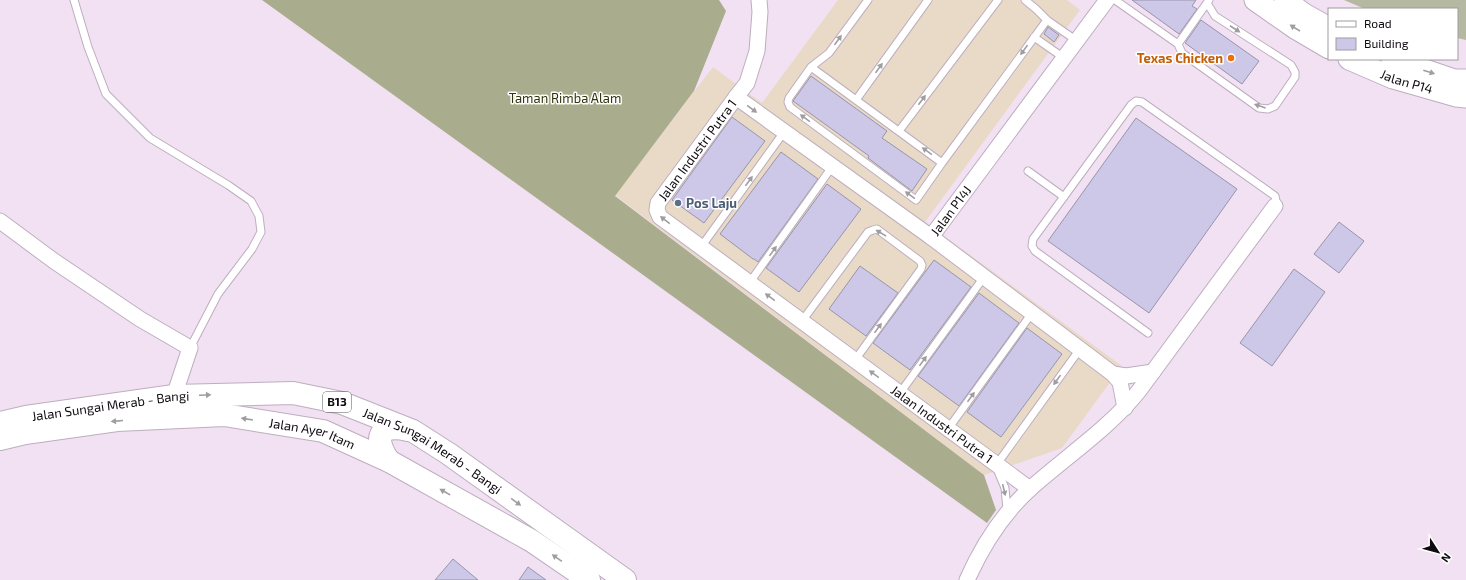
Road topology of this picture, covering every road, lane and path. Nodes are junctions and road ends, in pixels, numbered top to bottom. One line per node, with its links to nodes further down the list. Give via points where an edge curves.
1 (74, 0): 41 (lane, via 106,94 150,138 251,201 259,216 261,232 252,249 218,294)
2 (759, 0): 24 (street, via 756,51 747,83)
3 (868, 0): 21 (lane, one-way to 3, via 829,53)
4 (928, 0): 25 (lane, one-way to 4)
5 (998, 0): 26 (lane, one-way to 5)
6 (1025, 0): 12 (lane)
7 (1107, 0): 15 (street, Jalan P14J)
8 (1115, 0): 16 (lane)
9 (1255, 0): 17 (main road, one-way to 9)
10 (1284, 0): 13 (main road)
11 (1208, 2): 16 (lane); 16 (lane, one-way to 16, via 1215,16 1291,66 1295,72 1274,106 1259,108 1182,53)
12 (1046, 20): 14 (lane); 15 (lane)
13 (1328, 27)
14 (1034, 37): 18 (lane); 28 (lane, one-way to 28)
15 (1077, 41): 18 (street, Jalan P14J)
16 (1178, 44)
17 (1328, 47)
18 (1064, 58): 34 (street, Jalan P14J)
19 (1351, 60): 23 (main road, Jalan P14, via 1393,78)
20 (1395, 60): 22 (main road, Jalan P14, one-way to 22, via 1454,80)
21 (811, 67): 25 (lane); 28 (lane, one-way to 21, via 916,200 790,107 789,98)
22 (1466, 80)
23 (1466, 97)
24 (736, 98): 27 (street, Jalan Industri Putra 1, one-way to 27); 35 (street, Jalan Industri Putra 1, one-way to 24, via 660,217 658,203)
25 (856, 100): 26 (lane)
26 (899, 131): 28 (lane, one-way to 26)
27 (784, 132): 29 (street, Jalan Industri Putra 1); 35 (lane, one-way to 27)
28 (942, 163)
29 (832, 167): 34 (street, Jalan Industri Putra 1); 37 (lane, one-way to 29)
30 (1028, 172): 31 (lane)
31 (1064, 196): 32 (lane, via 1136,101 1142,102 1270,192 1276,201); 40 (lane, via 1033,239 1032,246 1035,251)
32 (1275, 206): 44 (street)
33 (0, 221): 41 (street, via 140,319)
34 (930, 237): 36 (street, Jalan P14J)
35 (701, 246): 37 (street, Jalan Industri Putra 1)
36 (984, 277): 38 (street, Jalan P14J); 46 (lane, one-way to 36)
37 (750, 282): 39 (street, Jalan Industri Putra 1, one-way to 37)
38 (1032, 313): 42 (street, Jalan P14J); 51 (lane, one-way to 38)
39 (802, 321): 43 (street, Jalan Industri Putra 1); 43 (lane, one-way to 39, via 921,269 920,261 914,256 877,230 868,232)
40 (1148, 333)
41 (190, 348): 47 (street)
42 (1080, 349): 45 (street, Jalan P14J); 56 (lane, one-way to 56)
43 (855, 360): 46 (street, Jalan Industri Putra 1, one-way to 43)
44 (1153, 372): 45 (street, via 1126,376); 49 (street)
45 (1113, 374): 49 (street, Jalan P14J, via 1120,382)
46 (900, 393): 51 (street, Jalan Industri Putra 1)
47 (174, 396): 48 (main road, Jalan Sungai Merab - Bangi / B13, one-way to 48, via 293,393); 50 (main road, Jalan Sungai Merab - Bangi / B13)
48 (342, 403): 52 (main road, via 355,414 352,427 341,434); 53 (main road, Jalan Sungai Merab - Bangi / B13)
49 (1125, 408): 57 (street)
50 (0, 423)
51 (948, 429): 56 (street, Jalan Industri Putra 1)
52 (324, 431): 54 (main road, Jalan Ayer Itam / B13, one-way to 54, via 224,415 117,420); 55 (main road, Jalan Ayer Itam / B13)
53 (413, 431): 55 (main road, via 391,427 381,434 381,447); 60 (main road, Jalan Sungai Merab - Bangi / B13, one-way to 60)
54 (0, 439)
55 (389, 461): 59 (main road, Jalan Ayer Itam / B13, one-way to 55, via 532,541)
56 (997, 464): 57 (street, Jalan Industri Putra 1); 58 (lane, one-way to 58, via 1005,488)
57 (1030, 489): 58 (street)
58 (1007, 512): 61 (street, via 992,531)
59 (589, 580)
60 (625, 580)
61 (967, 580)

